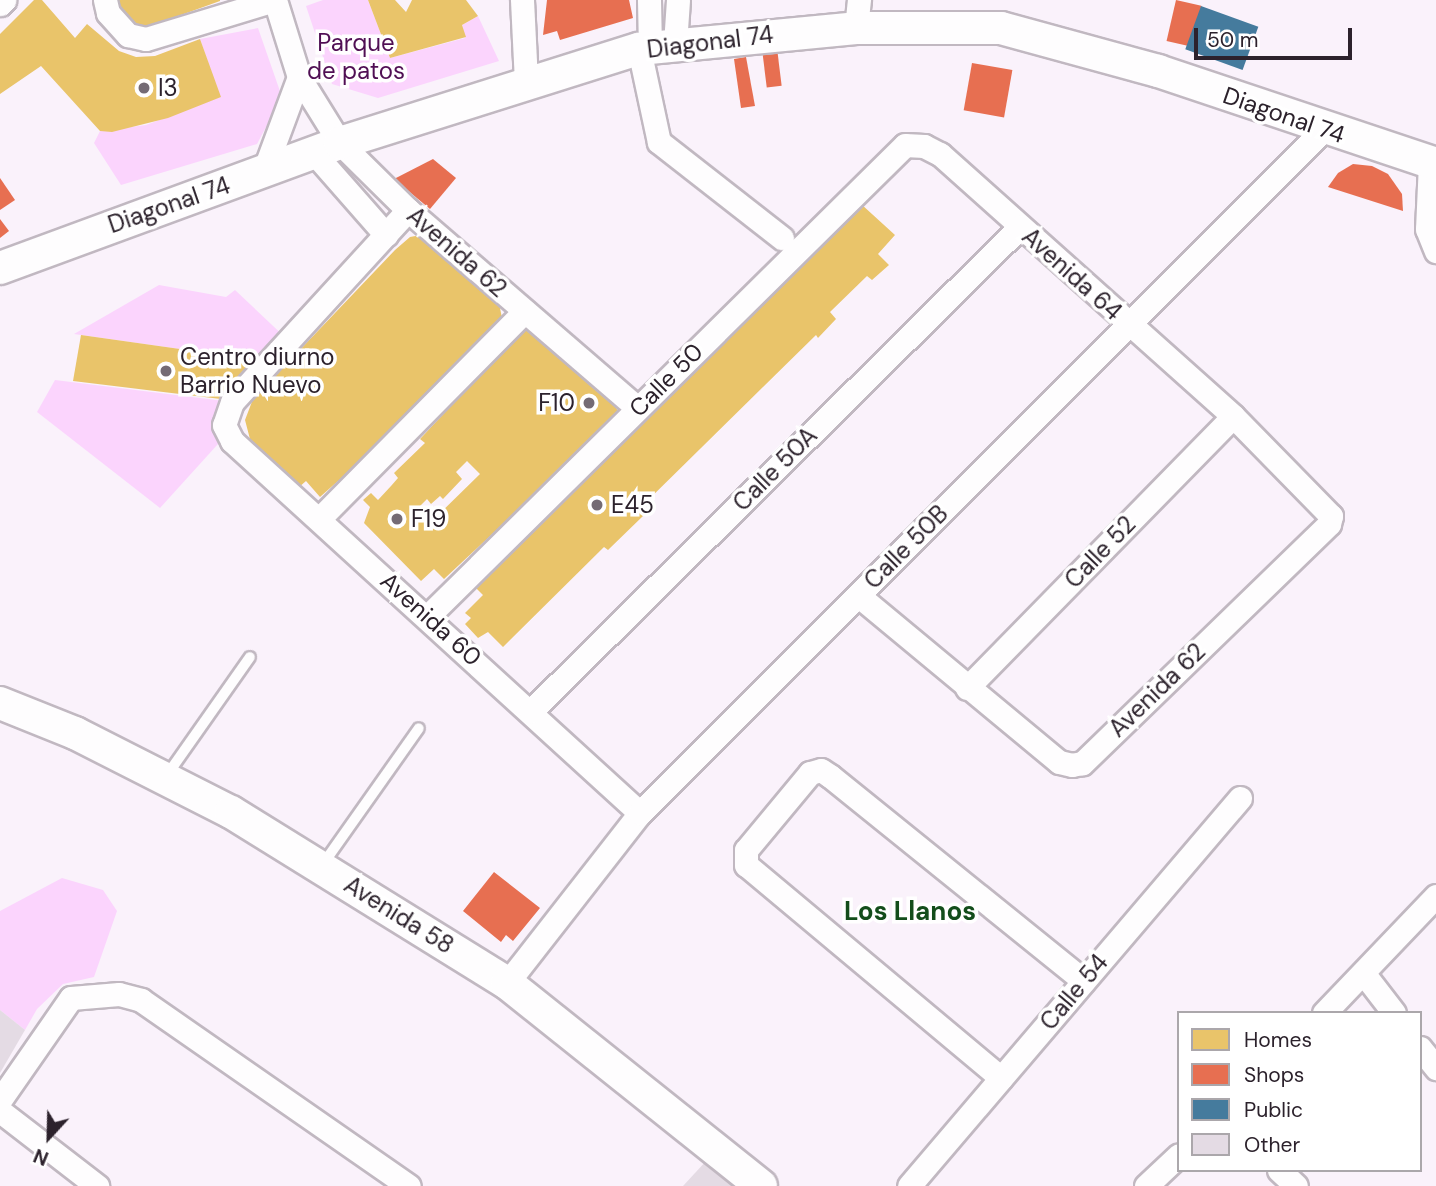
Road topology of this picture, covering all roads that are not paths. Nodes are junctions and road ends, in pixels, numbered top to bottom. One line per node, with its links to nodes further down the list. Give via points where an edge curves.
1 (4, 0): 7 (street)
2 (105, 0): 3 (street, via 108,13 128,35 146,39)
3 (274, 0): 10 (street, Avenida 62)
4 (522, 0): 11 (street)
5 (649, 0): 9 (street)
6 (678, 0): 9 (street)
7 (0, 4)
8 (858, 14): 9 (street, Diagonal 74); 12 (street, Diagonal 74, via 1001,28 1158,71)
9 (655, 47): 11 (street, Diagonal 74); 20 (street, via 659,142)
10 (299, 77): 14 (street, Avenida 62); 16 (street)
11 (526, 83): 14 (street, Diagonal 74)
12 (1324, 130): 15 (street, Diagonal 74); 24 (street, Calle 50B)
13 (905, 145): 18 (street, Avenida 64, via 924,146 940,155); 25 (street, Calle 50)
14 (327, 148): 16 (street, Diagonal 74); 17 (street, Avenida 62); 19 (street, Avenida 62)
15 (1433, 164): 21 (street, via 1427,229)
16 (264, 172): 22 (street, Diagonal 74)
17 (408, 210): 19 (street); 23 (street, Avenida 62)
18 (1020, 227): 24 (street, Avenida 64); 33 (street, Calle 50A)
19 (386, 235): 27 (street, Avenida 60, via 232,402 224,425 232,441)
20 (782, 238)
21 (1436, 251)
22 (0, 268)
23 (525, 311): 25 (street, Avenida 62); 27 (street)
24 (1128, 325): 26 (street, Avenida 64); 28 (street, Calle 50B)
25 (637, 408): 29 (street, Calle 50)
26 (1233, 416): 31 (street, Calle 52); 31 (street, Avenida 62, via 1328,507 1329,524 1082,763 1059,762)
27 (320, 518): 29 (street, Avenida 60)
28 (858, 595): 31 (street, Avenida 62); 37 (street, Calle 50B)
29 (428, 616): 33 (street, Avenida 60)
30 (250, 657): 35 (lane)
31 (967, 688)
32 (0, 703): 35 (street, Avenida 58)
33 (531, 711): 37 (street, Avenida 60)
34 (419, 728): 38 (lane)
35 (166, 777): 38 (street, Avenida 58)
36 (1240, 798): 41 (street, Calle 54)
37 (640, 813): 42 (street, Calle 50B)
38 (321, 866): 42 (street, Avenida 58)
39 (1435, 898): 40 (street)
40 (1364, 974): 43 (street); 44 (street)
41 (1084, 981): 47 (street, Calle 54); 47 (street, via 821,770 810,773 746,850 746,865)
42 (507, 983): 54 (street, Avenida 58)
43 (1326, 1011)
44 (1392, 1011)
45 (1422, 1050): 46 (street)
46 (1436, 1068)
47 (1001, 1078): 55 (street, Calle 54)
48 (0, 1100): 53 (street, via 71,998 119,994 141,1000)
49 (0, 1111): 52 (street)
50 (1177, 1157): 56 (street)
51 (1281, 1172): 57 (street)
52 (97, 1186)
53 (409, 1186)
54 (761, 1186)
55 (909, 1186)
56 (1146, 1186)
57 (1296, 1186)

